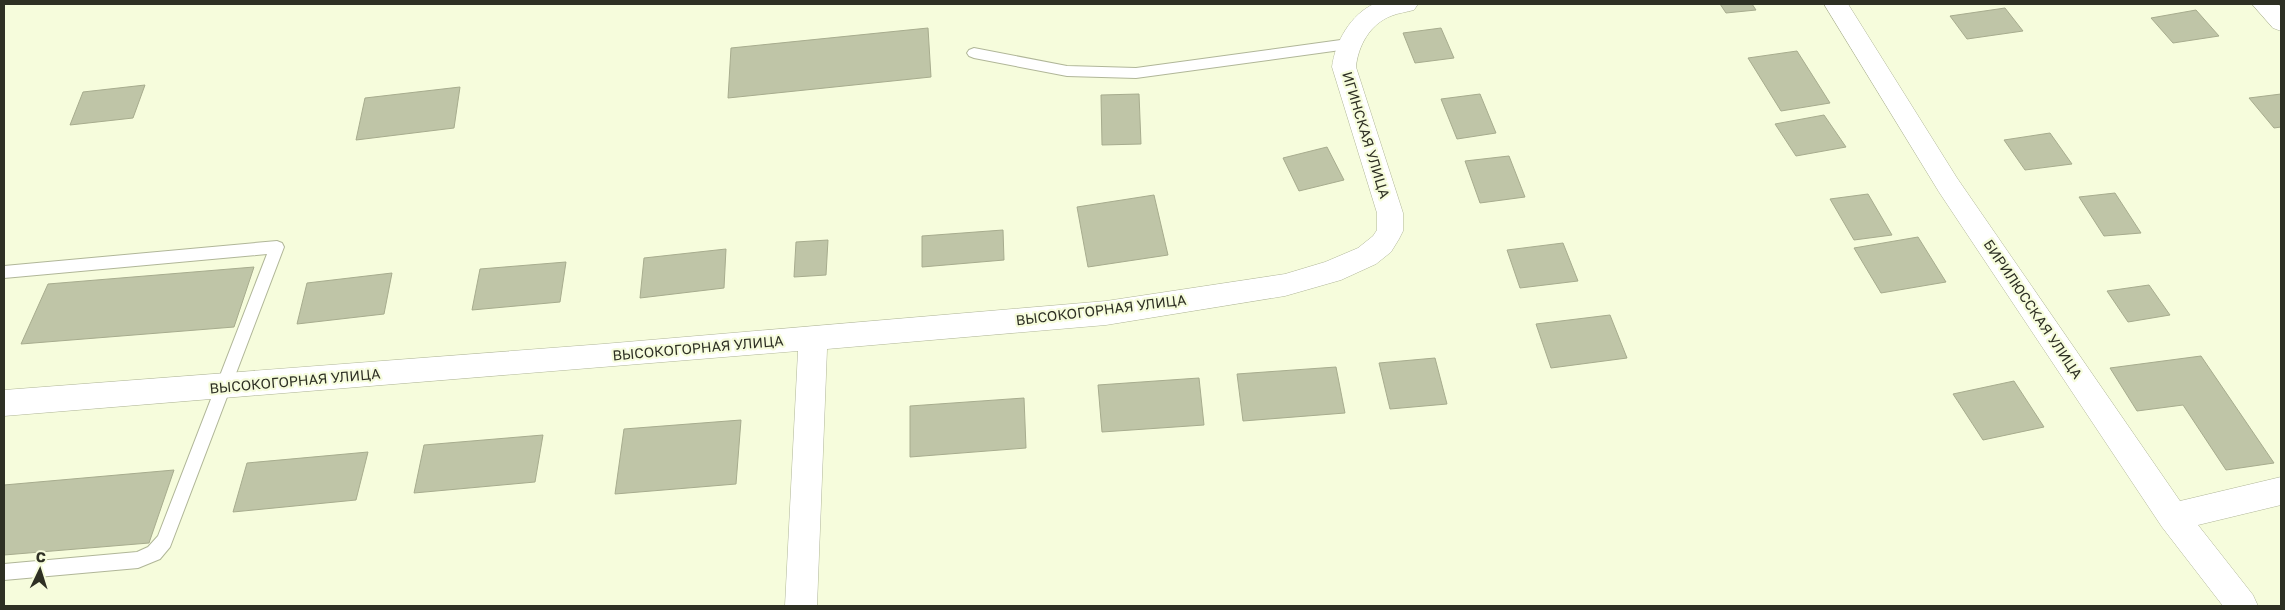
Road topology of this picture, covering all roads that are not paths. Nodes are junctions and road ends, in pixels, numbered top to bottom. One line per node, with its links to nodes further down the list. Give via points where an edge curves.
1 (1406, 4): 4 (street)
2 (1836, 4): 14 (street, БИРИЛЮССКАЯ УЛИЦА, via 1948,184)
3 (2264, 4): 5 (street)
4 (1371, 9): 6 (street)
5 (2281, 22)
6 (1348, 44): 7 (lane, via 1136,73 1067,71); 8 (street, ИГИНСКАЯ УЛИЦА, via 1344,67 1390,213 1390,230)
7 (974, 53)
8 (1382, 244): 10 (street, ВЫСОКОГОРНАЯ УЛИЦА, via 1367,256 1331,272 1286,285 1106,313)
9 (4, 272): 11 (lane, via 277,247)
10 (813, 339): 11 (street, ВЫСОКОГОРНАЯ УЛИЦА); 16 (street)
11 (225, 386): 12 (street, ВЫСОКОГОРНАЯ УЛИЦА); 15 (lane, via 164,541 154,553 138,560)
12 (4, 403)
13 (2281, 491): 14 (street)
14 (2173, 517): 17 (street, БИРИЛЮССКАЯ УЛИЦА)
15 (4, 572)
16 (801, 606)
17 (2242, 606)

